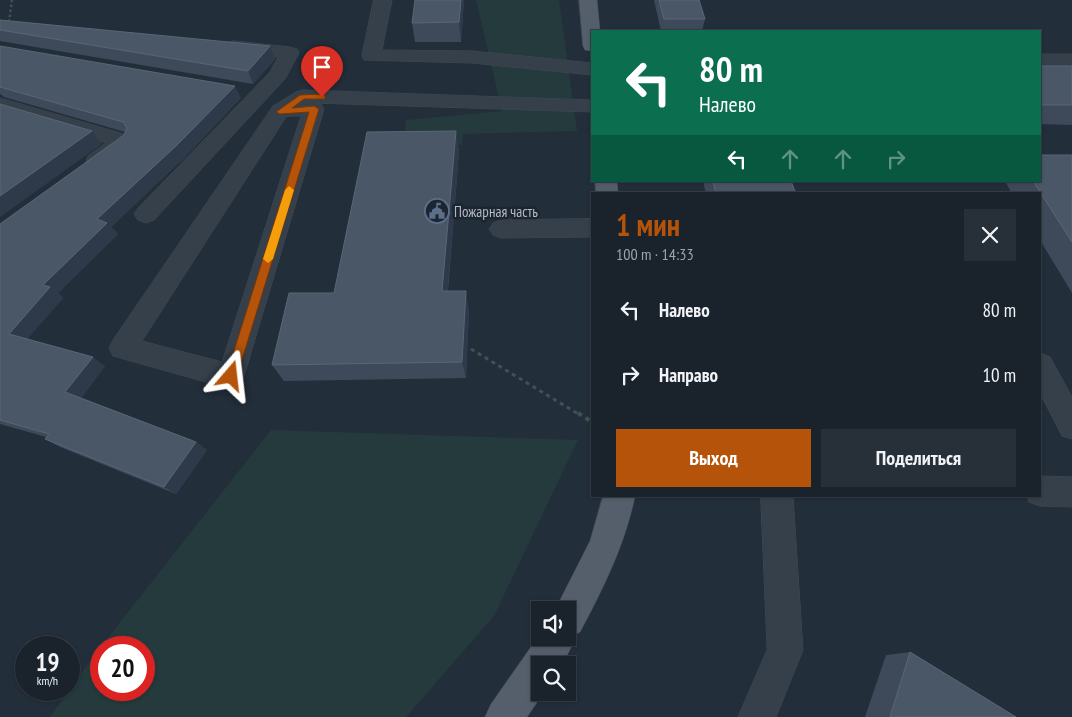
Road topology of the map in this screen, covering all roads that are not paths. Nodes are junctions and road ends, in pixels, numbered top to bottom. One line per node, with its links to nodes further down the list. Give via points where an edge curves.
1 (383, 0): 7 (street, via 371,56 472,57)
2 (588, 0): 3 (main road)
3 (591, 34)
4 (213, 44): 9 (street, via 290,53 278,75)
5 (1041, 60): 6 (street)
6 (1072, 60)
7 (591, 69)
8 (240, 90): 9 (street)
9 (260, 93): 14 (street)
10 (0, 104): 13 (street, via 123,140)
11 (591, 106): 12 (street, via 303,96)
12 (280, 112): 12 (street, via 134,332 123,348 231,376 314,109)
13 (77, 174)
14 (146, 214)
15 (591, 228): 16 (street)
16 (501, 229)
17 (1041, 367): 18 (street)
18 (1072, 426)
19 (1041, 491): 20 (street)
20 (1072, 492)
21 (619, 497): 23 (main road, via 595,569)
22 (777, 497): 26 (street, via 785,650)
23 (576, 605)
24 (531, 680): 25 (main road)
25 (504, 717)
26 (757, 717)

